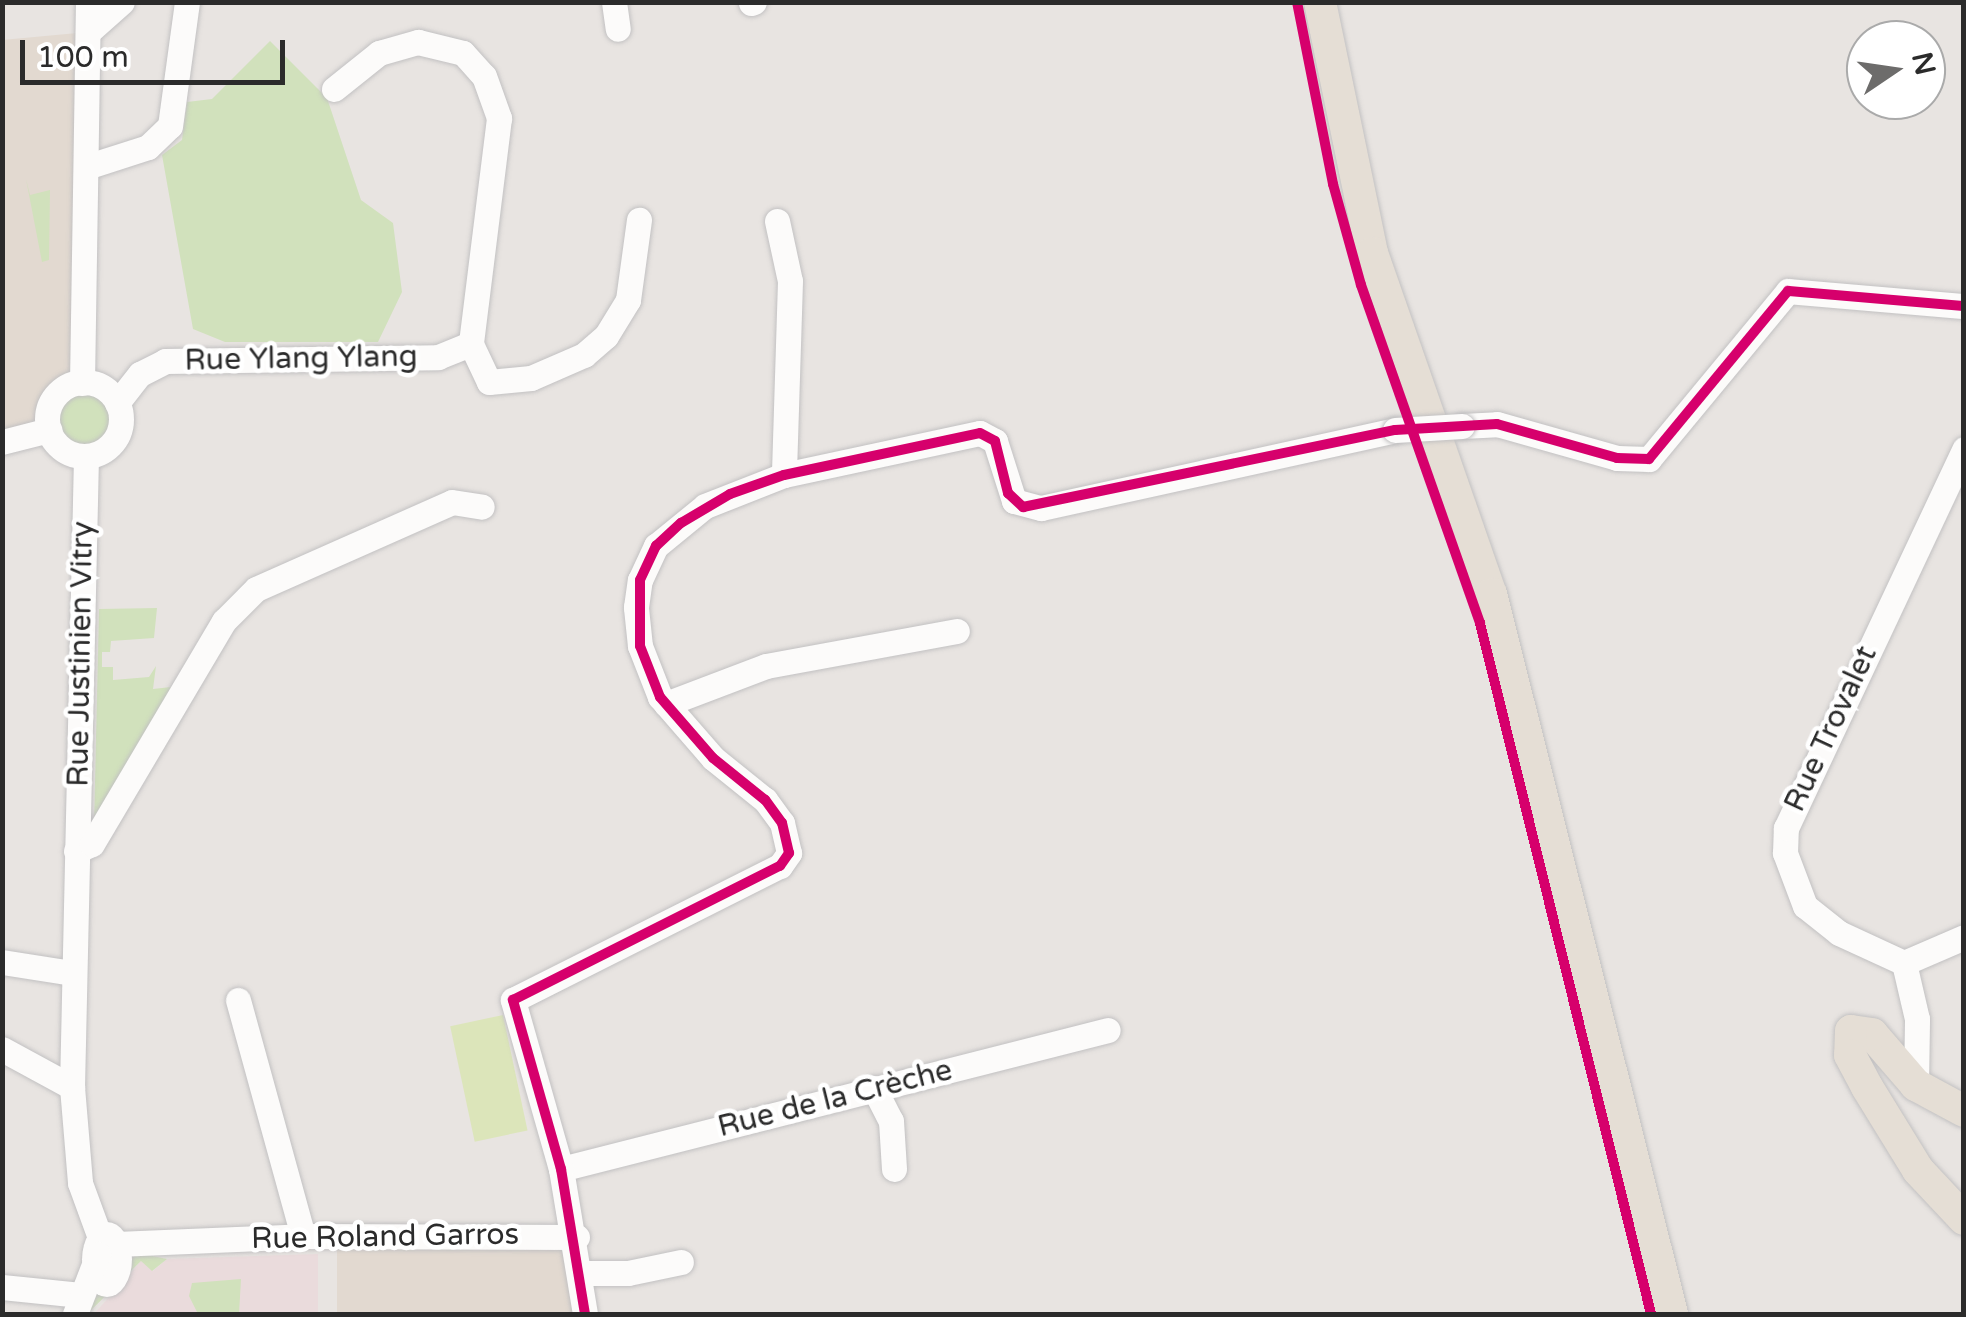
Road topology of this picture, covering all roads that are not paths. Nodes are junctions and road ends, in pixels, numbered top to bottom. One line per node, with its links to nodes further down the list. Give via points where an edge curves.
1 (88, 2): 7 (street)
2 (122, 2): 7 (street)
3 (187, 2): 9 (street, via 170,126 148,147)
4 (614, 2): 6 (street)
5 (1320, 2): 45 (main road, via 1372,253 1492,594)
6 (618, 29)
7 (88, 32): 9 (street)
8 (334, 90): 13 (street, via 379,53 418,42 463,53 484,76 498,118)
9 (86, 168): 14 (street)
10 (639, 220): 13 (street, via 628,300 606,336 584,355 503,385 482,374)
11 (778, 221): 20 (street, via 790,281)
12 (1964, 306): 20 (street, bridge, via 1788,292 1649,459 1618,458 1497,424 1395,430 1023,508 1008,493 995,441 980,433)
13 (470, 344): 15 (street, Rue Ylang Ylang, via 438,356 165,361 140,374)
14 (82, 383): 15 (street, via 100,386); 16 (street, via 56,396)
15 (118, 403): 19 (street, via 116,438)
16 (49, 430): 17 (street); 19 (street, via 63,450)
17 (2, 442)
18 (1964, 449): 27 (street, Rue Trovalet, via 1786,828 1785,853 1805,906 1826,925)
19 (86, 456): 24 (street, Rue Justinien Vitry)
20 (784, 475): 23 (street, via 705,506 656,546 647,563 636,606 640,646)
21 (482, 507): 24 (street, Rue Justinien Vitry, via 452,502 256,589 224,620 92,844)
22 (958, 631): 23 (street, via 766,666)
23 (666, 704): 36 (street, via 776,813 788,859 513,1000)
24 (76, 851): 28 (street, Rue Justinien Vitry)
25 (1964, 937): 27 (street)
26 (2, 962): 28 (street)
27 (1904, 963): 32 (street, via 1917,1019)
28 (72, 973): 33 (street, Rue Justinien Vitry)
29 (238, 1000): 39 (street)
30 (1108, 1030): 34 (street, Rue de la Crèche)
31 (2, 1049): 33 (street)
32 (1916, 1085): 35 (main road); 38 (main road, via 1872,1034 1851,1031 1850,1055 1867,1087 1918,1170)
33 (72, 1087): 41 (street, Rue Justinien Vitry, via 80,1183)
34 (874, 1088): 36 (street, Rue de la Crèche); 37 (street, via 891,1121)
35 (1964, 1112)
36 (561, 1169): 40 (street)
37 (894, 1170)
38 (1964, 1218)
39 (303, 1236): 40 (street, Rue Roland Garros); 41 (street, Rue Roland Garros)
40 (577, 1237): 43 (street)
41 (104, 1244): 46 (street)
42 (681, 1262): 43 (street, via 628,1273)
43 (583, 1272): 47 (street)
44 (2, 1287): 46 (street)
45 (1669, 1298)
46 (78, 1305)
47 (585, 1314)

